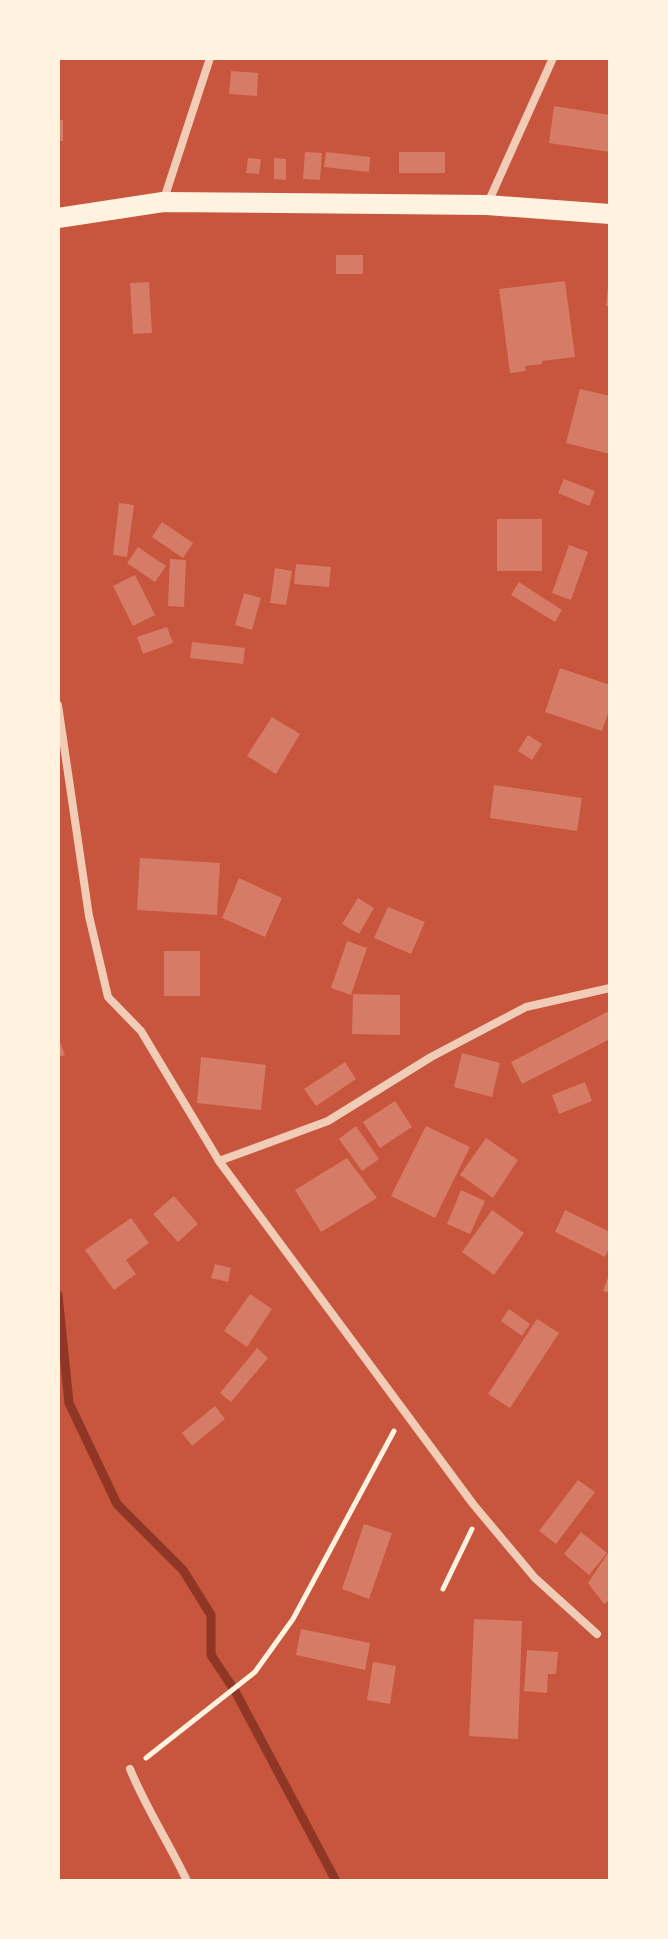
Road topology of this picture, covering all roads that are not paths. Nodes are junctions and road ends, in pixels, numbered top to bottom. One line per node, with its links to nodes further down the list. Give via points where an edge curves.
1 (210, 58): 3 (street)
2 (553, 58): 4 (street)
3 (163, 202): 4 (main road); 6 (main road)
4 (487, 205): 5 (main road)
5 (610, 214)
6 (58, 218)
7 (58, 705): 9 (street, via 89,916 108,997 141,1031)
8 (610, 988): 9 (street, via 526,1007 431,1057 328,1121)
9 (219, 1161): 10 (street, via 473,1504 535,1578)
10 (597, 1634)
11 (130, 1769): 12 (street)
12 (187, 1881)

